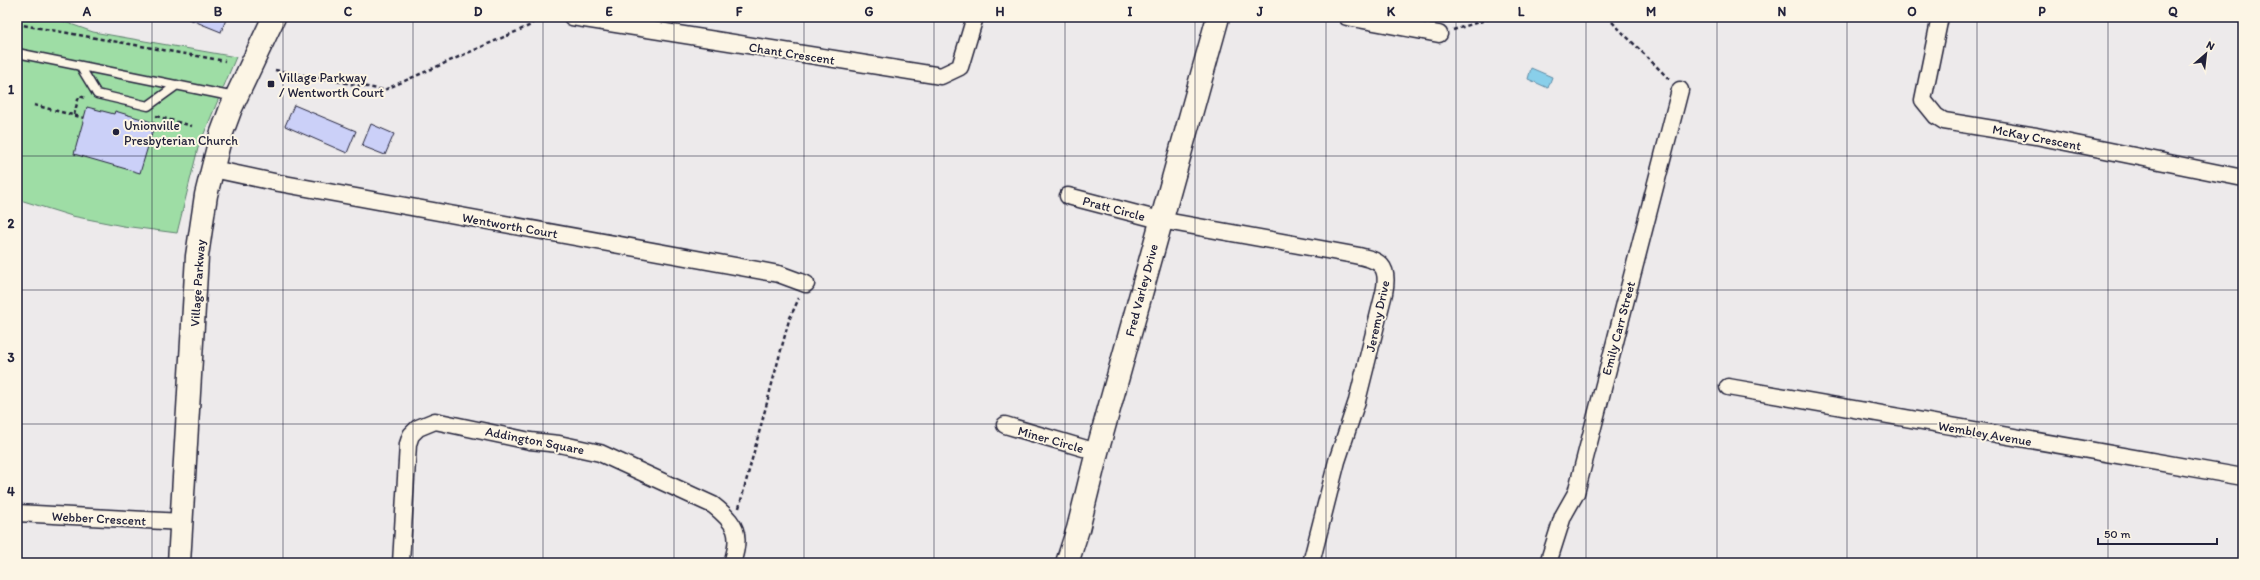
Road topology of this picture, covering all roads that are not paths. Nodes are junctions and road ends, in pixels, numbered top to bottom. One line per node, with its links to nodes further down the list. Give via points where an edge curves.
1 (274, 17): 12 (street, Village Parkway)
2 (572, 17): 3 (street, Chant Crescent, via 941,76 960,67)
3 (975, 17)
4 (1218, 17): 16 (street, Fred Varley Drive)
5 (1347, 17): 7 (street)
6 (1940, 17): 14 (street, McKay Crescent, via 1923,100 1936,116 1944,120)
7 (1439, 34)
8 (17, 53): 9 (lane)
9 (80, 66): 10 (lane); 10 (lane, via 97,94 148,106)
10 (177, 85): 12 (lane)
11 (1680, 90): 29 (street, Emily Carr Street, via 1576,493 1563,516)
12 (236, 97): 13 (street, Village Parkway, via 221,135)
13 (213, 169): 17 (street, Wentworth Court, via 779,274); 23 (street, Village Parkway, via 206,195 197,256)
14 (2243, 178)
15 (1068, 196): 16 (street, Pratt Circle)
16 (1160, 220): 20 (street, Fred Varley Drive); 28 (street, Jeremy Drive, via 1354,254 1371,258 1381,264 1385,272 1387,278 1384,293 1357,401 1337,461)
17 (806, 284)
18 (1728, 387): 21 (street, Wembley Avenue)
19 (1005, 425): 20 (street, Miner Circle)
20 (1097, 452): 27 (street, Fred Varley Drive)
21 (2243, 477)
22 (17, 513): 23 (street, Webber Crescent)
23 (182, 522): 24 (street, Village Parkway)
24 (179, 563)
25 (401, 563): 26 (street, Addington Square, via 408,444 411,435 418,428 435,421 600,453 713,505 726,515 735,528 738,538)
26 (732, 563)
27 (1067, 563)
28 (1311, 563)
29 (1548, 563)

